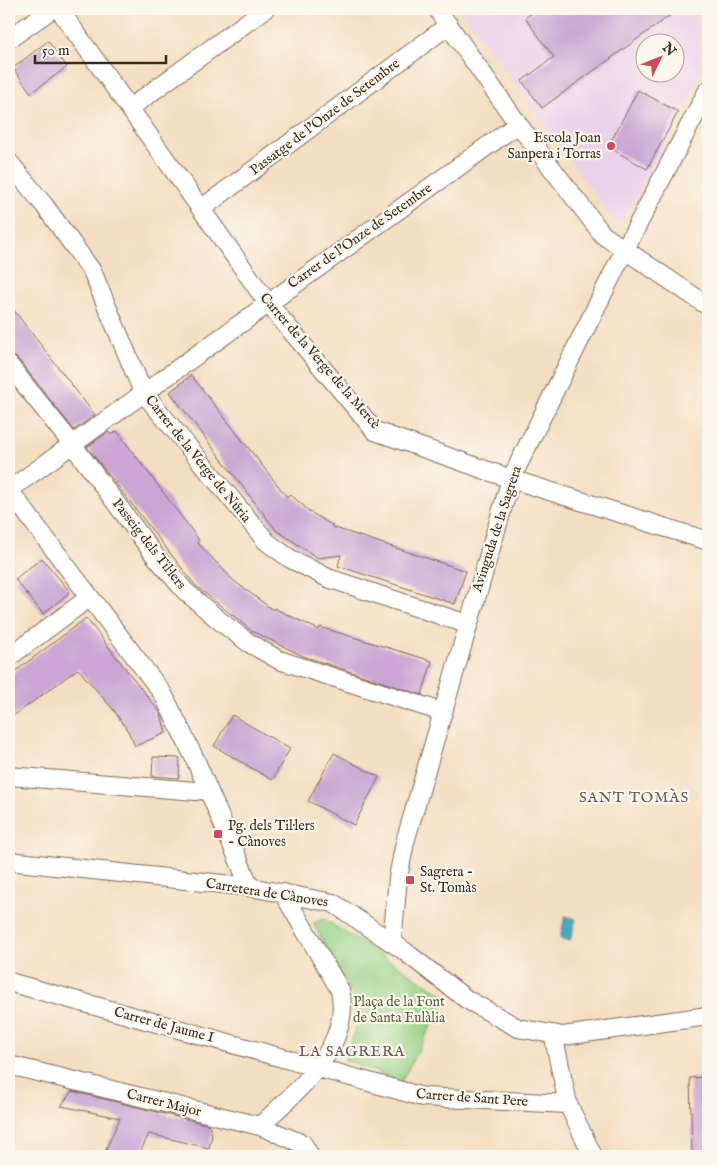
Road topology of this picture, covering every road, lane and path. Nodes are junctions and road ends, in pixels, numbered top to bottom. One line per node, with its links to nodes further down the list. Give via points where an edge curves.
1 (52, 9): 6 (street)
2 (59, 9): 8 (street, Carrer de la Verge de la Mercè)
3 (265, 9): 8 (street)
4 (437, 9): 5 (street)
5 (449, 25): 9 (street); 11 (street, Passatge de l'Onze de Setembre)
6 (9, 40)
7 (708, 90): 12 (street, Avinguda de la Sagrera)
8 (130, 108): 11 (street, Carrer de la Verge de la Mercè)
9 (518, 124): 12 (street, via 603,235); 13 (street, Carrer de l'Onze de Setembre)
10 (9, 162): 16 (street, Carrer de la Verge de Núria, via 92,271)
11 (202, 209): 13 (street, Carrer de la Verge de la Mercè)
12 (624, 251): 14 (street); 18 (street, Avinguda de la Sagrera)
13 (267, 302): 16 (street, Carrer de l'Onze de Setembre); 18 (street, Carrer de la Verge de la Mercè, via 375,431)
14 (708, 306)
15 (9, 366): 17 (street, Passeig dels Til·lers)
16 (144, 392): 17 (street, Carrer de l'Onze de Setembre); 22 (street, Carrer de la Verge de Núria, via 267,542 289,558 328,578)
17 (72, 444): 19 (street, Carrer de l'Onze de Setembre); 24 (street, Passeig dels Til·lers, via 185,591 249,642 280,660)
18 (511, 479): 20 (street, Carrer de la Verge de la Mercè); 22 (street, Avinguda de la Sagrera)
19 (9, 490): 21 (street)
20 (708, 541)
21 (90, 598): 23 (street); 26 (street, via 163,694)
22 (467, 624): 24 (street, Avinguda de la Sagrera)
23 (9, 657)
24 (442, 712): 30 (street, Avinguda de la Sagrera, via 405,842)
25 (9, 776): 26 (street, via 196,791)
26 (207, 789): 28 (street)
27 (9, 860): 28 (street, Carretera de Cànoves)
28 (250, 887): 29 (street, Carretera de Cànoves)
29 (284, 892): 30 (street, Carretera de Cànoves, via 333,903); 35 (street, via 340,990 344,1005 330,1048)
30 (392, 943): 33 (street, Carretera de Cànoves, via 466,999 518,1028)
31 (9, 982): 35 (street, Carrer de Jaume I)
32 (708, 1016): 33 (street, Carretera de Cànoves, via 564,1036)
33 (552, 1034): 36 (street)
34 (9, 1065): 37 (street, Carrer Major)
35 (319, 1068): 36 (street, Carrer de Sant Pere, via 424,1097); 37 (street)
36 (568, 1104): 39 (street)
37 (260, 1126): 38 (street, Carrer Major, via 303,1144)
38 (310, 1156)
39 (593, 1156)

